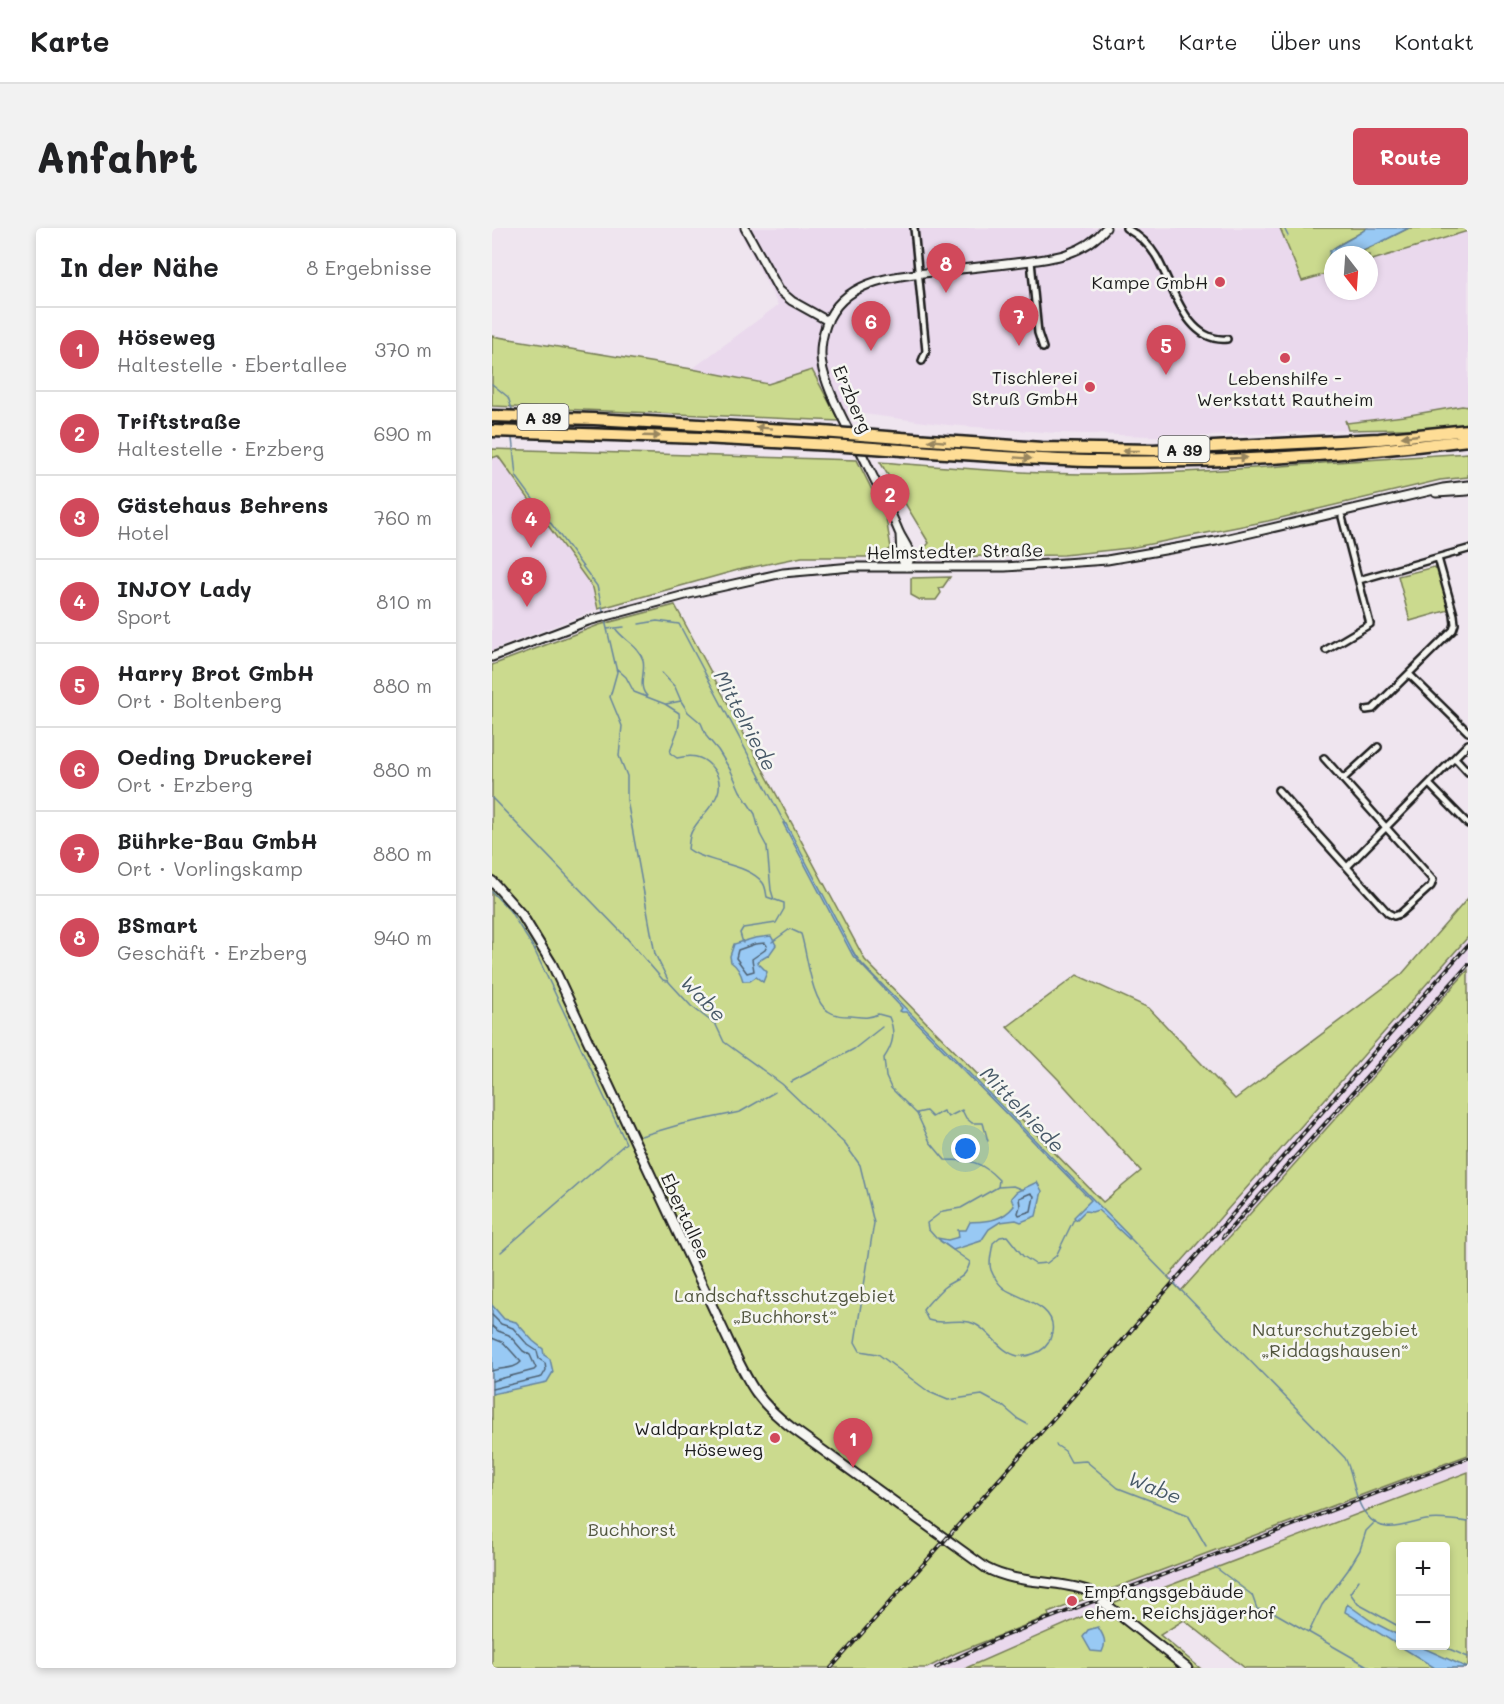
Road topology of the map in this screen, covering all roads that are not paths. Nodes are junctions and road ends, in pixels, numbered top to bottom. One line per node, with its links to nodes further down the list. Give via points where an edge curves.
1 (745, 228): 7 (street, via 779,290 792,302)
2 (914, 228): 6 (street)
3 (1106, 228): 5 (street, Erzberg, via 1074,252)
4 (1126, 228): 8 (street, via 1156,256 1179,304 1197,330 1217,340)
5 (1031, 261): 6 (street, Erzberg); 9 (street)
6 (919, 274): 7 (street, Erzberg, via 862,287 843,300); 10 (street, via 926,351)
7 (828, 321): 21 (street, Erzberg, via 821,354 826,379 894,518)
8 (1227, 339)
9 (1043, 348)
10 (922, 361)
11 (492, 416): 12 (highway, A 39, one-way to 11, bridge, via 1356,441 1153,450 1042,448 822,432)
12 (1468, 430)
13 (492, 431): 14 (highway, A 39, one-way to 14, bridge, via 831,445 1042,459 1153,461 1338,452)
14 (1468, 440)
15 (1468, 485): 17 (street, Helmstedter Straße)
16 (1468, 491): 17 (street, Helmstedter Straße)
17 (1425, 493): 21 (street, Helmstedter Straße, via 1138,555 1042,566)
18 (1342, 517): 22 (street)
19 (1468, 549): 20 (street)
20 (1438, 558): 22 (street); 25 (street, via 1455,624)
21 (906, 567): 24 (street, Helmstedter Straße, via 791,571 588,621)
22 (1359, 580): 23 (street, via 1370,624)
23 (1326, 650)
24 (492, 657)
25 (1410, 675): 26 (street, via 1373,709); 27 (street)
26 (1366, 710)
27 (1468, 732)
28 (1468, 744): 31 (street)
29 (1378, 747): 33 (street)
30 (1324, 758): 33 (street)
31 (1455, 758): 32 (street); 34 (street)
32 (1468, 772)
33 (1343, 779): 37 (street)
34 (1429, 784): 36 (street); 37 (street)
35 (1278, 790): 38 (street)
36 (1468, 824)
37 (1387, 827): 38 (street); 38 (street, via 1430,874 1431,886 1394,916)
38 (1347, 867)
39 (492, 880): 40 (main road, Ebertallee, via 522,915 552,964 728,1340 763,1403 980,1565 1010,1578 1089,1591)
40 (1188, 1668)

